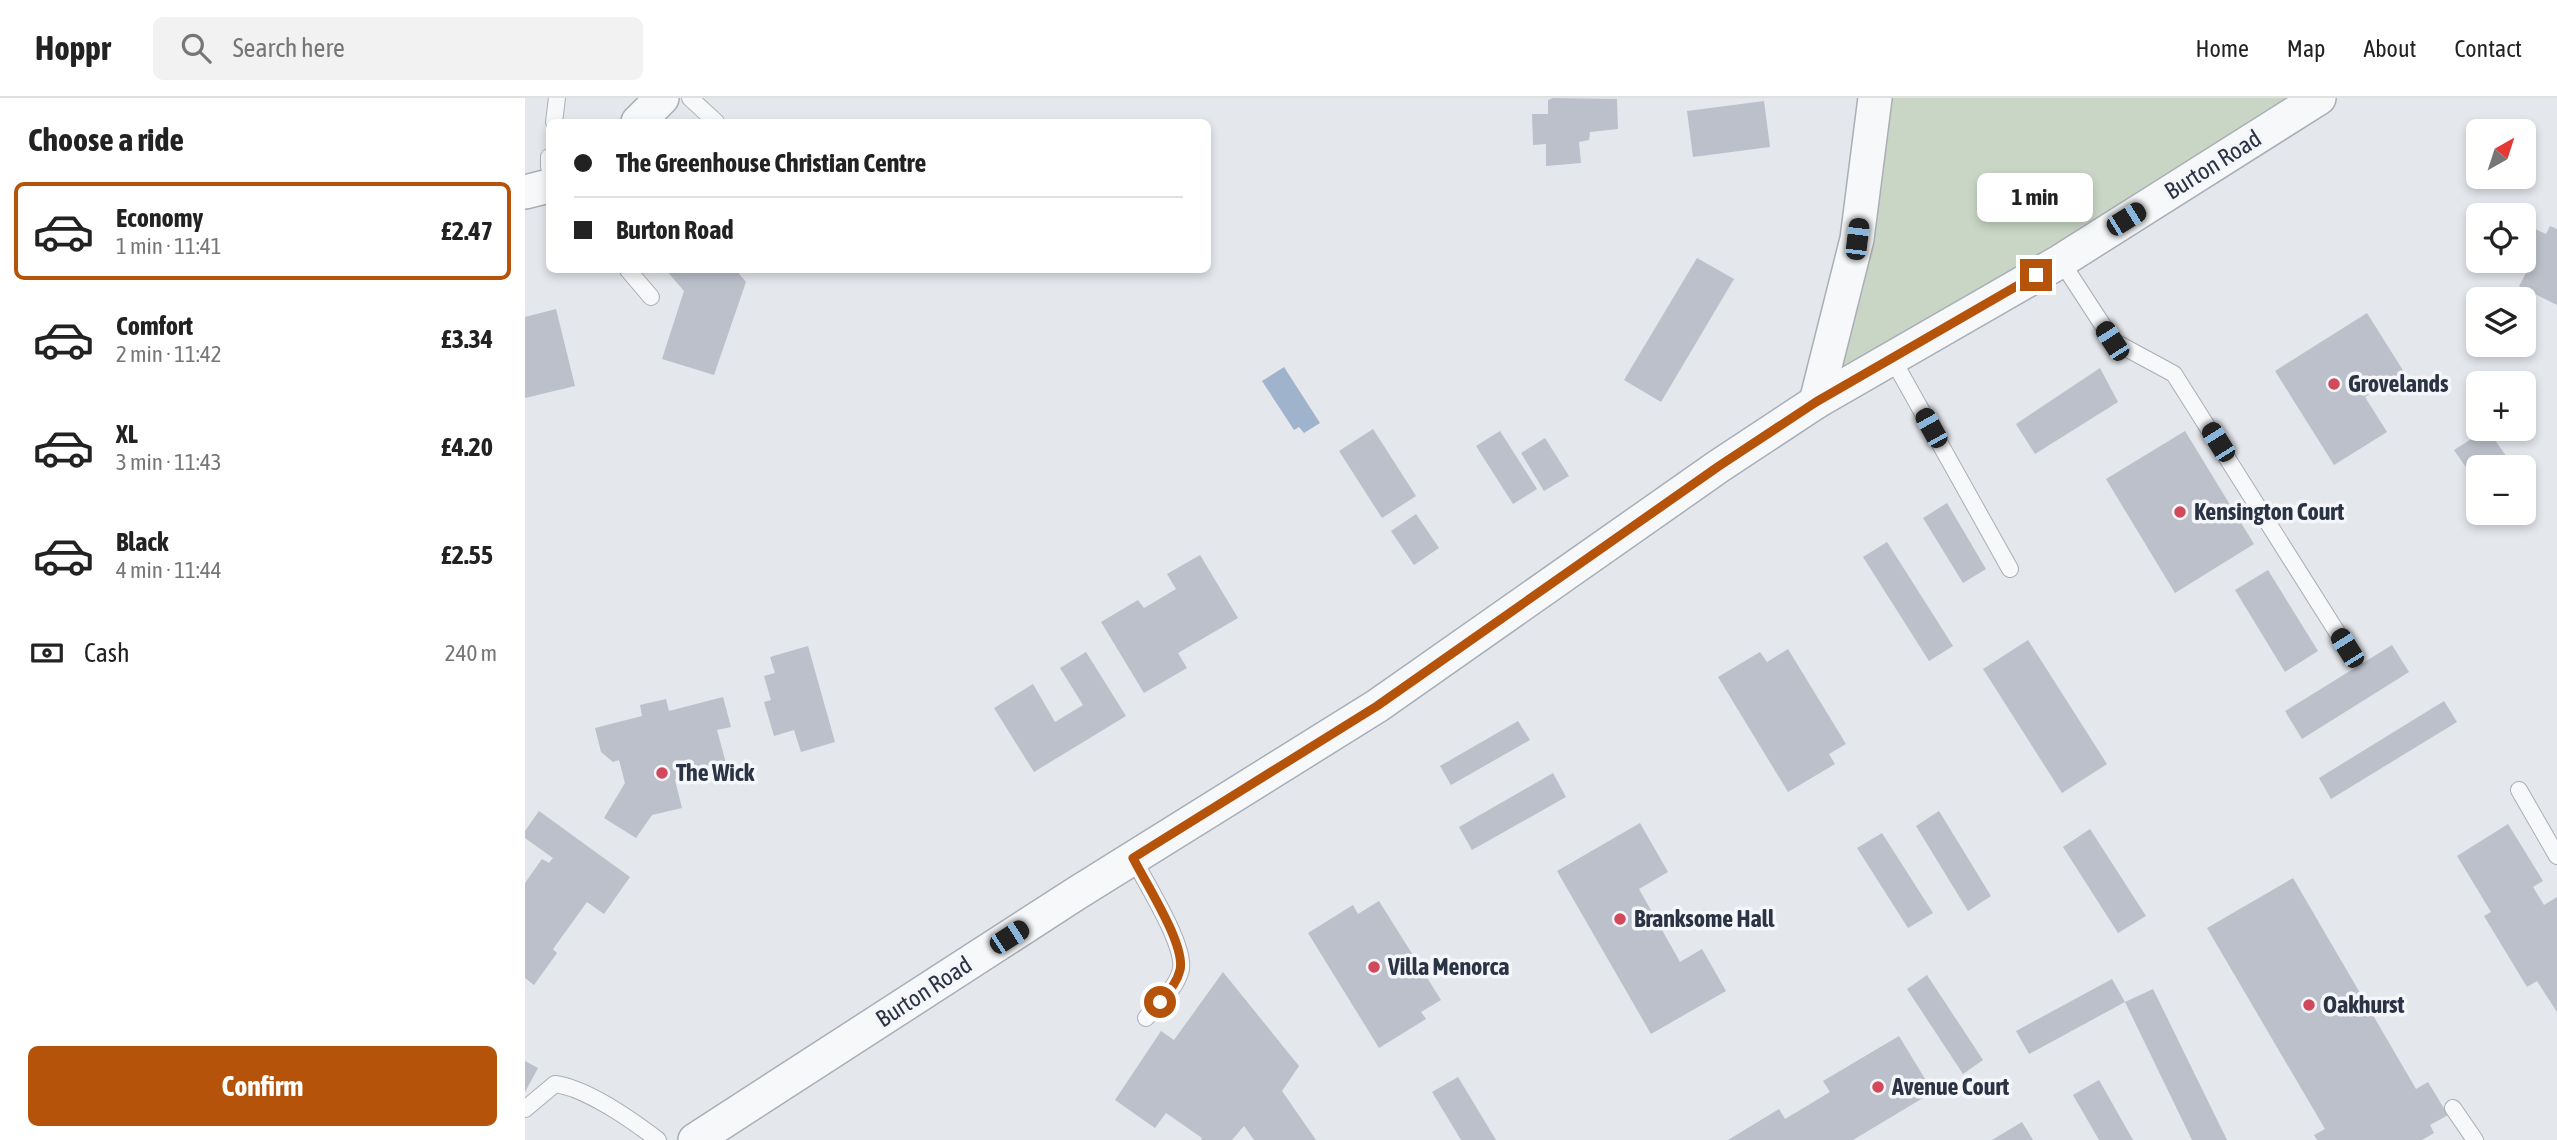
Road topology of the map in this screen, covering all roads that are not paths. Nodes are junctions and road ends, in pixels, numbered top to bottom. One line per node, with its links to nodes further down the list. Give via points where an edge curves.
1 (557, 98): 6 (lane)
2 (662, 98): 7 (street)
3 (690, 98): 8 (lane)
4 (1875, 98): 15 (street, via 1857,239)
5 (2319, 98): 11 (street, Burton Road)
6 (554, 119)
7 (641, 119)
8 (713, 119)
9 (546, 187): 10 (street)
10 (525, 192)
11 (2061, 261): 14 (street, Burton Road); 17 (lane, via 2112,341 2174,374)
12 (631, 273): 13 (lane)
13 (651, 297)
14 (1892, 358): 15 (street, Burton Road); 16 (lane)
15 (1816, 402): 20 (street, Burton Road, via 1377,706)
16 (2010, 569)
17 (2347, 648)
18 (2519, 790): 19 (lane)
19 (2557, 856)
20 (1133, 858): 21 (lane, via 1179,946 1181,968 1173,986); 25 (street, Burton Road)
21 (1146, 1018)
22 (2453, 1108): 26 (lane)
23 (525, 1109): 24 (lane, via 555,1084 569,1086)
24 (658, 1140)
25 (695, 1140)
26 (2475, 1140)

